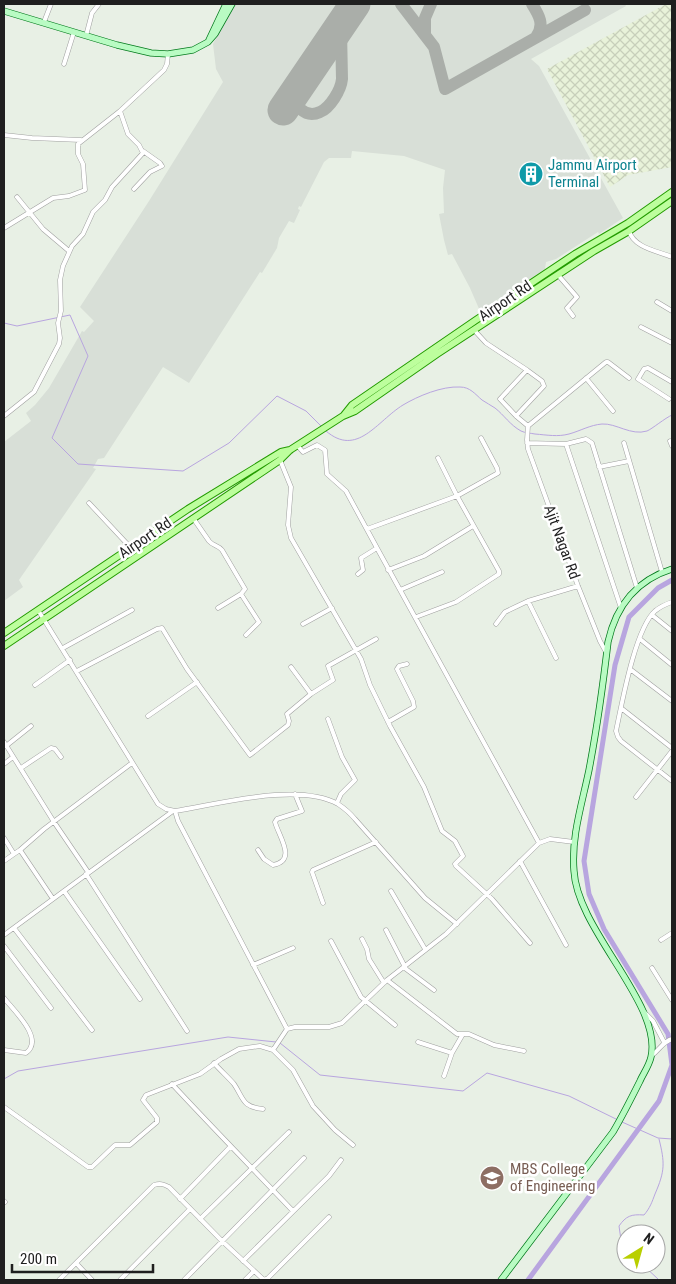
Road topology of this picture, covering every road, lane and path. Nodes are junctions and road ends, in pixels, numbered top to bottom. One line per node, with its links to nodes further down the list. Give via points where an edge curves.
1 (6, 4): 6 (street)
2 (51, 4): 7 (street)
3 (99, 4): 9 (street, via 92,13)
4 (226, 4): 10 (street)
5 (232, 4): 10 (street)
6 (4, 11): 7 (street)
7 (44, 22): 8 (street)
8 (74, 32): 9 (street); 12 (street)
9 (86, 36): 11 (street, via 151,53)
10 (208, 42): 11 (street, via 193,50)
11 (168, 54): 13 (street, via 164,70)
12 (64, 64)
13 (120, 111): 15 (street); 16 (street, via 128,134)
14 (4, 134): 15 (street)
15 (81, 140): 21 (street, via 78,149 85,190 56,197)
16 (143, 150): 17 (street, via 162,166 150,172); 24 (street, via 112,187)
17 (134, 189)
18 (672, 192): 41 (main road, Airport Rd, via 476,320 352,405)
19 (17, 197): 21 (street)
20 (672, 201): 23 (main road)
21 (28, 213): 22 (street); 24 (street, via 50,237)
22 (4, 228)
23 (629, 231): 25 (street, via 642,246); 26 (main road)
24 (70, 251): 39 (street, via 61,274 58,346 34,392)
25 (672, 257)
26 (558, 275): 29 (street, via 577,297 567,308); 31 (main road)
27 (657, 302): 28 (street)
28 (672, 311)
29 (572, 316)
30 (640, 327): 32 (street)
31 (474, 330): 33 (street, via 486,343); 41 (main road, via 355,411)
32 (672, 343)
33 (527, 370): 40 (street, via 500,399); 40 (street, via 544,386)
34 (586, 378): 35 (street, via 607,362); 38 (street); 42 (street)
35 (629, 378)
36 (672, 382): 37 (street, via 648,368 638,380)
37 (669, 399)
38 (613, 411)
39 (4, 416)
40 (516, 416): 42 (street)
41 (341, 417): 47 (main road)
42 (528, 428): 44 (street, Ajit Nagar Rd)
43 (481, 438): 53 (street, via 498,473)
44 (527, 442): 46 (street); 65 (street, Ajit Nagar Rd)
45 (624, 443): 51 (street)
46 (566, 444): 52 (street, via 588,440); 73 (street)
47 (297, 445): 48 (main road); 57 (street, via 303,452 317,445 326,450 327,474 346,491)
48 (290, 450): 50 (main road); 58 (main road, Airport Rd, via 281,452 195,505)
49 (438, 458): 53 (street)
50 (280, 460): 55 (main road); 72 (street, via 290,487 288,525 291,538)
51 (629, 461): 52 (street); 63 (street)
52 (599, 467): 66 (street)
53 (457, 496): 56 (street); 57 (street)
54 (89, 504): 58 (street)
55 (193, 518): 68 (street, via 211,544 222,550 245,587); 79 (main road)
56 (474, 526): 61 (street, via 424,556); 78 (street, via 499,571 498,575 456,602)
57 (367, 529): 59 (street)
58 (131, 548): 75 (main road, Airport Rd)
59 (377, 548): 61 (street); 64 (street, via 361,558 363,569)
60 (672, 568): 63 (street)
61 (388, 570): 67 (street)
62 (442, 572): 67 (street)
63 (662, 572): 66 (street)
64 (358, 574)
65 (578, 586): 69 (street); 90 (street, Ajit Nagar Rd)
66 (637, 588): 73 (street)
67 (400, 590): 78 (street)
68 (241, 594): 71 (street); 84 (street, via 259,622)
69 (528, 601): 81 (street, via 505,612); 91 (street)
70 (670, 603): 74 (street); 77 (street)
71 (218, 608)
72 (332, 608): 80 (street); 89 (street)
73 (622, 608): 90 (street, via 610,634)
74 (672, 608)
75 (38, 610): 79 (street); 83 (main road, Airport Rd)
76 (132, 610): 88 (street)
77 (652, 615): 82 (street); 86 (street)
78 (416, 617): 124 (street)
79 (44, 618): 87 (main road); 88 (street)
80 (303, 624)
81 (496, 624)
82 (672, 631)
83 (4, 633)
84 (246, 635)
85 (376, 639): 89 (street)
86 (640, 639): 94 (street); 96 (street)
87 (4, 646)
88 (62, 648): 92 (street)
89 (356, 650): 100 (street, via 328,666 333,680); 105 (street)
90 (607, 654): 123 (street)
91 (556, 658)
92 (70, 660): 97 (street); 99 (street)
93 (407, 664): 105 (street, via 397,669 414,707)
94 (672, 664)
95 (292, 667): 100 (street)
96 (630, 669): 101 (street); 102 (street)
97 (77, 671): 98 (street, via 160,628 166,632); 111 (street)
98 (197, 682): 100 (street, via 250,755 288,724 287,714); 103 (street)
99 (34, 685)
100 (311, 694)
101 (672, 701)
102 (621, 708): 108 (street); 114 (street, via 616,731 618,737)
103 (148, 716)
104 (328, 719): 118 (street, via 342,757 355,780 341,794)
105 (388, 722): 133 (street, via 422,783 442,831 463,853 456,866)
106 (31, 726): 107 (street)
107 (5, 744): 109 (street)
108 (672, 749): 114 (street)
109 (13, 757): 112 (street); 113 (street)
110 (61, 757): 113 (street, via 51,748)
111 (132, 763): 119 (street, via 156,802); 120 (street)
112 (4, 764)
113 (21, 768): 120 (street)
114 (658, 770): 115 (street); 117 (street)
115 (672, 781)
116 (295, 794): 118 (street); 119 (street, via 271,794); 126 (street, via 302,811 277,819 275,823 286,851 285,858 273,864 264,860)
117 (636, 797)
118 (337, 804): 122 (street)
119 (174, 811): 130 (street); 149 (street)
120 (54, 822): 125 (street); 130 (street)
121 (4, 838): 127 (street)
122 (376, 842): 135 (street, via 313,870); 136 (street, via 426,898)
123 (574, 842): 124 (street, via 550,839); 159 (street, via 576,886 584,908)
124 (539, 843): 129 (street)
125 (20, 850): 127 (street); 134 (street)
126 (258, 850)
127 (14, 854): 128 (street)
128 (4, 861)
129 (520, 861): 133 (street); 145 (street)
130 (87, 873): 131 (street); 163 (street)
131 (64, 891): 134 (street); 155 (street)
132 (391, 891): 148 (street)
133 (486, 894): 136 (street); 144 (street)
134 (53, 899): 137 (street)
135 (323, 903)
136 (457, 924): 148 (street)
137 (14, 928): 140 (street); 162 (street)
138 (386, 930): 150 (street)
139 (672, 933): 142 (street)
140 (4, 936)
141 (362, 940): 152 (street, via 368,960)
142 (662, 940)
143 (331, 941): 157 (street)
144 (530, 943)
145 (566, 945)
146 (4, 946): 158 (street)
147 (293, 948): 149 (street)
148 (425, 949): 150 (street)
149 (253, 965): 161 (street)
150 (404, 967): 152 (street); 153 (street)
151 (652, 968): 156 (street)
152 (385, 981): 157 (street); 164 (street, via 454,1032)
153 (434, 990)
154 (4, 998): 169 (street, via 31,1032 33,1040 26,1052)
155 (140, 999)
156 (672, 1000)
157 (365, 1001): 160 (street); 161 (street, via 336,1026)
158 (51, 1008)
159 (641, 1008): 166 (street); 172 (street, via 651,1038)
160 (396, 1025)
161 (287, 1029): 168 (street)
162 (92, 1030)
163 (187, 1031)
164 (463, 1034): 170 (street); 171 (street)
165 (672, 1039): 166 (street)
166 (665, 1041): 172 (street)
167 (418, 1042): 171 (street)
168 (274, 1049): 173 (street, via 247,1047); 179 (street, via 293,1070 315,1108)
169 (4, 1050)
170 (524, 1051)
171 (452, 1053): 174 (street)
172 (651, 1056): 199 (street, via 613,1132)
173 (214, 1063): 175 (street, via 197,1076); 177 (street, via 233,1083 247,1105)
174 (444, 1076)
175 (172, 1084): 176 (street, via 143,1098 157,1118 156,1124 132,1144 115,1145 92,1168); 180 (street)
176 (5, 1109)
177 (263, 1109)
178 (289, 1132): 183 (street)
179 (353, 1145)
180 (230, 1147): 183 (street); 185 (street)
181 (304, 1158): 184 (street)
182 (341, 1160): 187 (street)
183 (253, 1169): 184 (street); 189 (street)
184 (273, 1190): 187 (street); 190 (street)
185 (180, 1198): 186 (street); 192 (street, via 164,1184 154,1185)
186 (190, 1208): 189 (street); 196 (street)
187 (294, 1211): 191 (street)
188 (329, 1217): 193 (street, via 266,1280)
189 (200, 1219): 190 (street)
190 (222, 1241): 191 (street); 197 (street)
191 (244, 1261): 193 (street)
192 (76, 1263): 194 (street); 195 (street)
193 (254, 1272): 198 (street)
194 (58, 1280)
195 (92, 1280)
196 (120, 1280)
197 (184, 1280)
198 (245, 1280)
199 (501, 1280)

